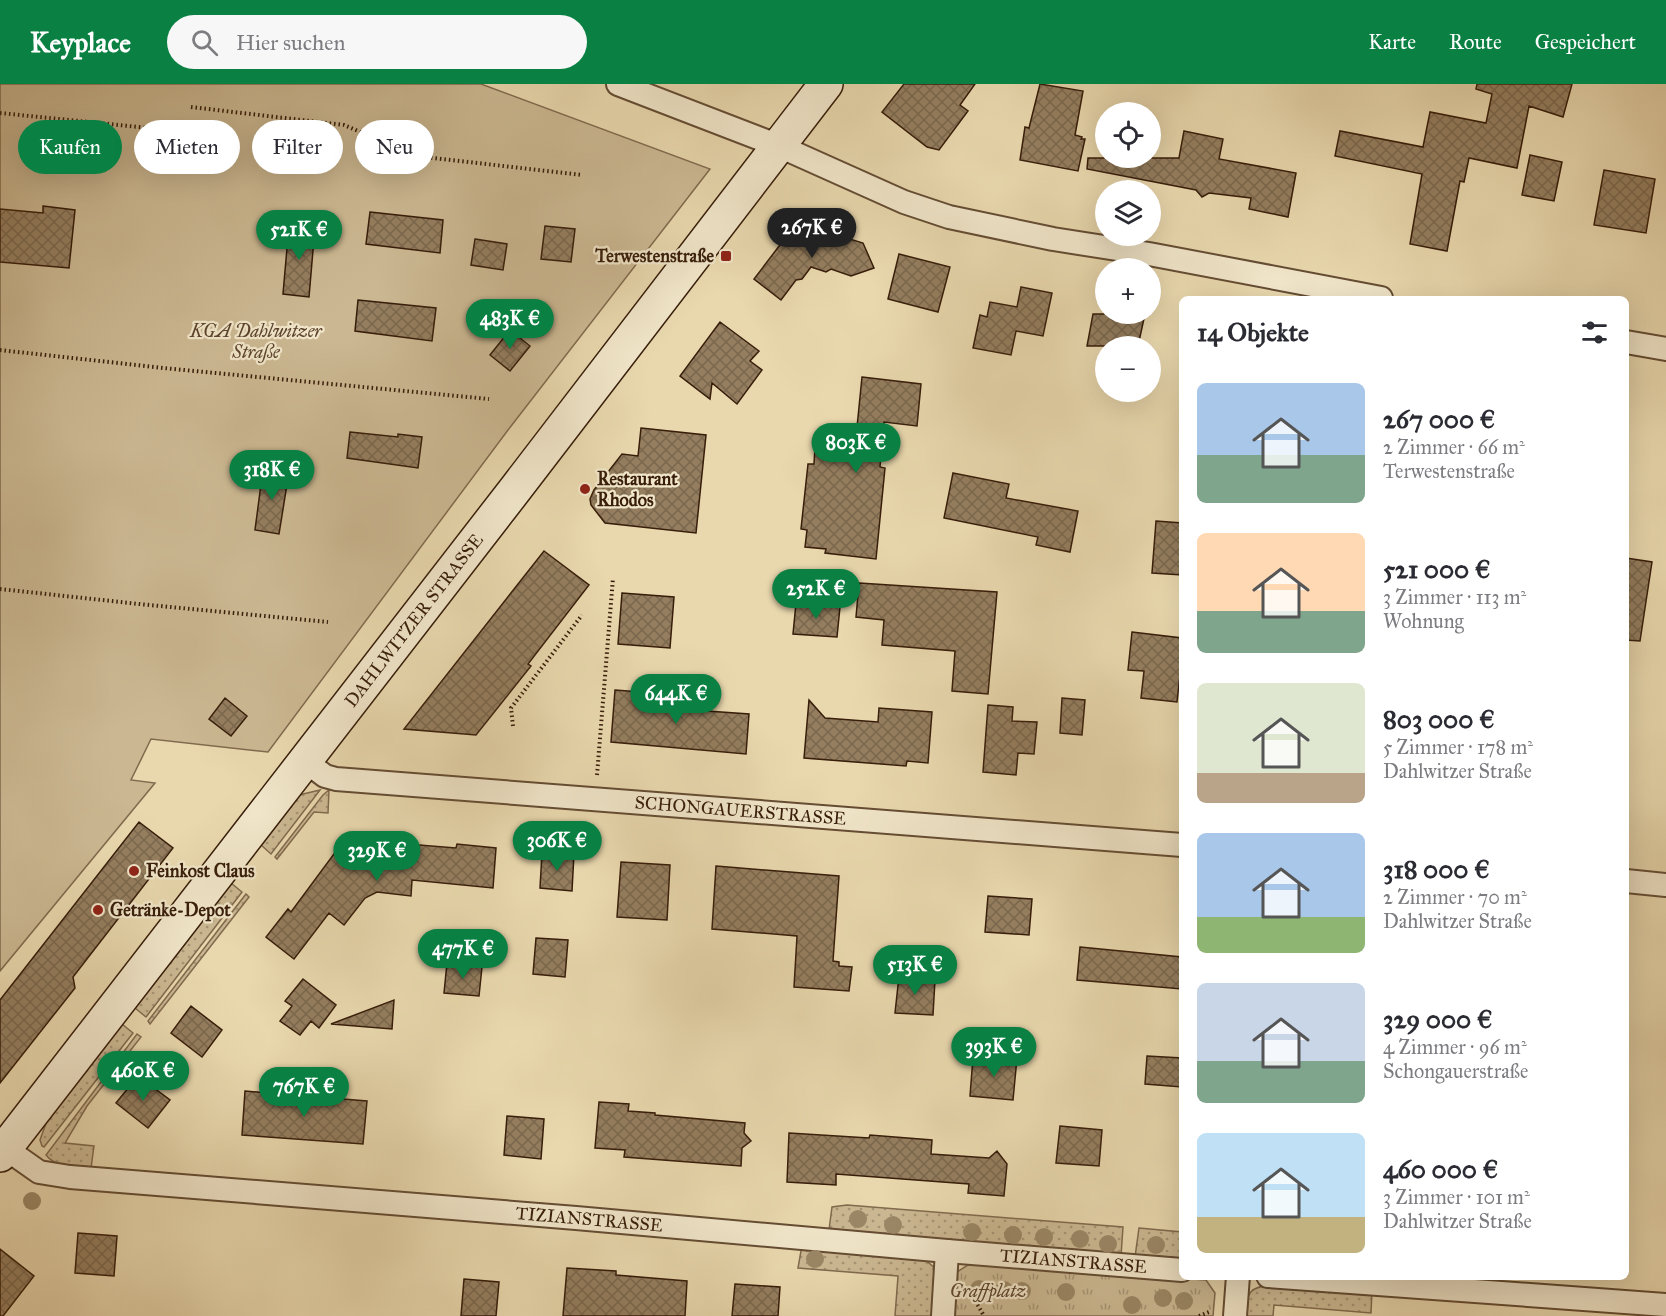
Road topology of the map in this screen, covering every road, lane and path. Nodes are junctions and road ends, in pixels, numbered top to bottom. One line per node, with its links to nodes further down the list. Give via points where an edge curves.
1 (618, 84): 6 (street)
2 (826, 84): 6 (main road, DAHLWITZER STRASSE)
3 (191, 108): 7 (path, via 344,125 416,156)
4 (0, 113): 5 (path)
5 (134, 127)
6 (779, 146): 8 (street, via 904,202 949,217 1149,254); 19 (main road, DAHLWITZER STRASSE)
7 (582, 175)
8 (1333, 294): 9 (street)
9 (1357, 296)
10 (1629, 343): 11 (street)
11 (1666, 349)
12 (0, 350): 13 (path)
13 (489, 399)
14 (613, 578): 20 (path)
15 (0, 589): 17 (path)
16 (582, 615): 18 (path, via 511,708)
17 (328, 622)
18 (513, 726)
19 (305, 761): 20 (street, SCHONGAUERSTRASSE, via 336,779); 24 (main road, DAHLWITZER STRASSE)
20 (595, 800): 21 (street, SCHONGAUERSTRASSE)
21 (1179, 845)
22 (1629, 881): 23 (street)
23 (1666, 885)
24 (2, 1151): 25 (street, TIZIANSTRASSE, via 39,1172 70,1177)
25 (947, 1251): 26 (street, TIZIANSTRASSE); 30 (street)
26 (1179, 1270)
27 (1238, 1280): 31 (street)
28 (1323, 1280): 29 (street)
29 (1666, 1305)
30 (943, 1316)
31 (1235, 1316)

